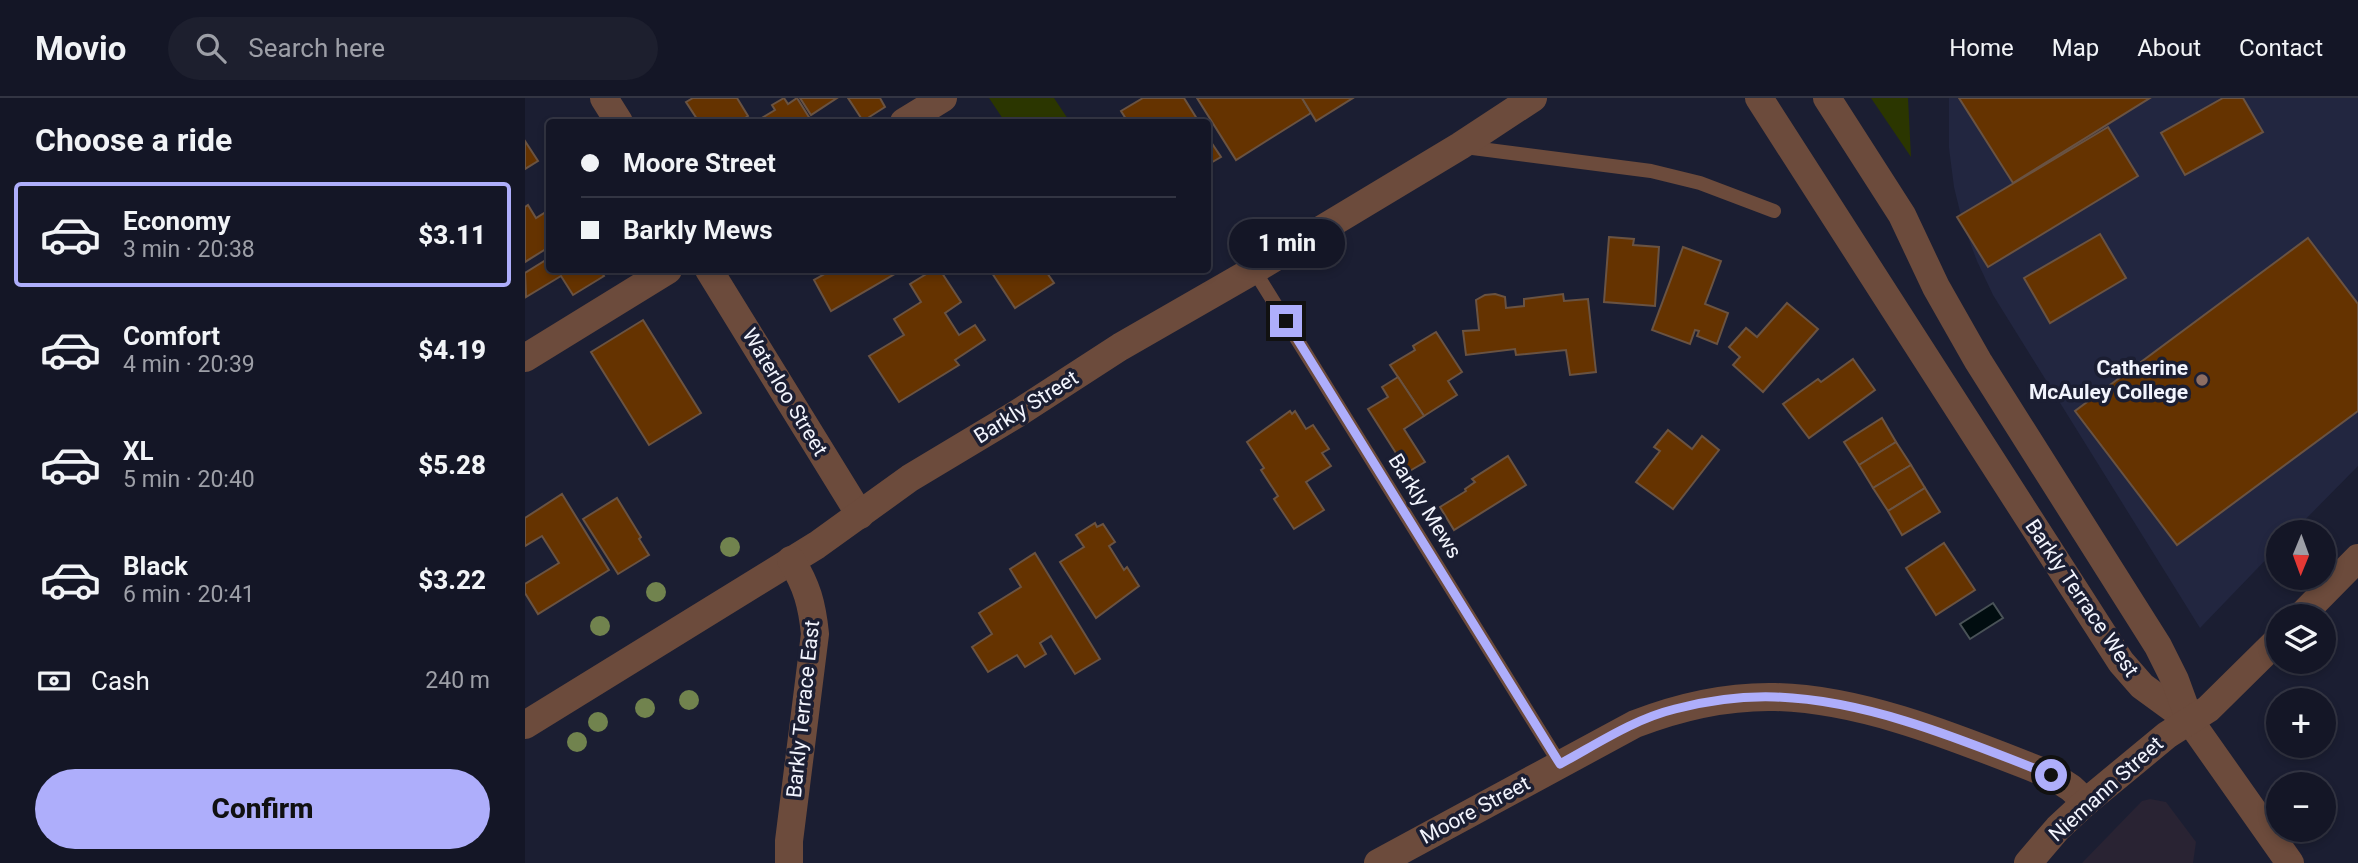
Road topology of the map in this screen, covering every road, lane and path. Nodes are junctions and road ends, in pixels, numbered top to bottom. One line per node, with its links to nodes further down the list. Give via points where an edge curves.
1 (604, 98): 6 (street)
2 (943, 98): 7 (street)
3 (1533, 98): 8 (street, Barkly Street)
4 (1759, 98): 19 (street, Barkly Terrace West, via 2122,662 2142,686)
5 (1827, 98): 19 (street, Barkly Terrace West, via 1902,215 1978,361 2158,646)
6 (617, 119)
7 (909, 119)
8 (1460, 146): 9 (lane, via 1651,171 1700,183); 10 (street, Barkly Street)
9 (1775, 211)
10 (1254, 270): 14 (street, Barkly Street, via 1121,346 909,478); 21 (lane, Barkly Mews)
11 (663, 273): 13 (street)
12 (711, 273): 14 (street, Waterloo Street)
13 (525, 358)
14 (860, 515): 16 (street, Barkly Street)
15 (2358, 558): 17 (street)
16 (791, 560): 20 (street, Barkly Street); 25 (street, Barkly Terrace East, via 813,607 815,634)
17 (2313, 604)
18 (2266, 652): 19 (street, Niemann Street)
19 (2190, 722): 22 (street, Niemann Street, via 2167,735); 23 (street)
20 (525, 725)
21 (1560, 764): 22 (street, Moore Street, via 1674,709 1775,697 1887,715 2051,775); 24 (street, Moore Street)
22 (2086, 802): 26 (street, Niemann Street)
23 (2285, 861)
24 (1383, 862)
25 (789, 863)
26 (2028, 863)

